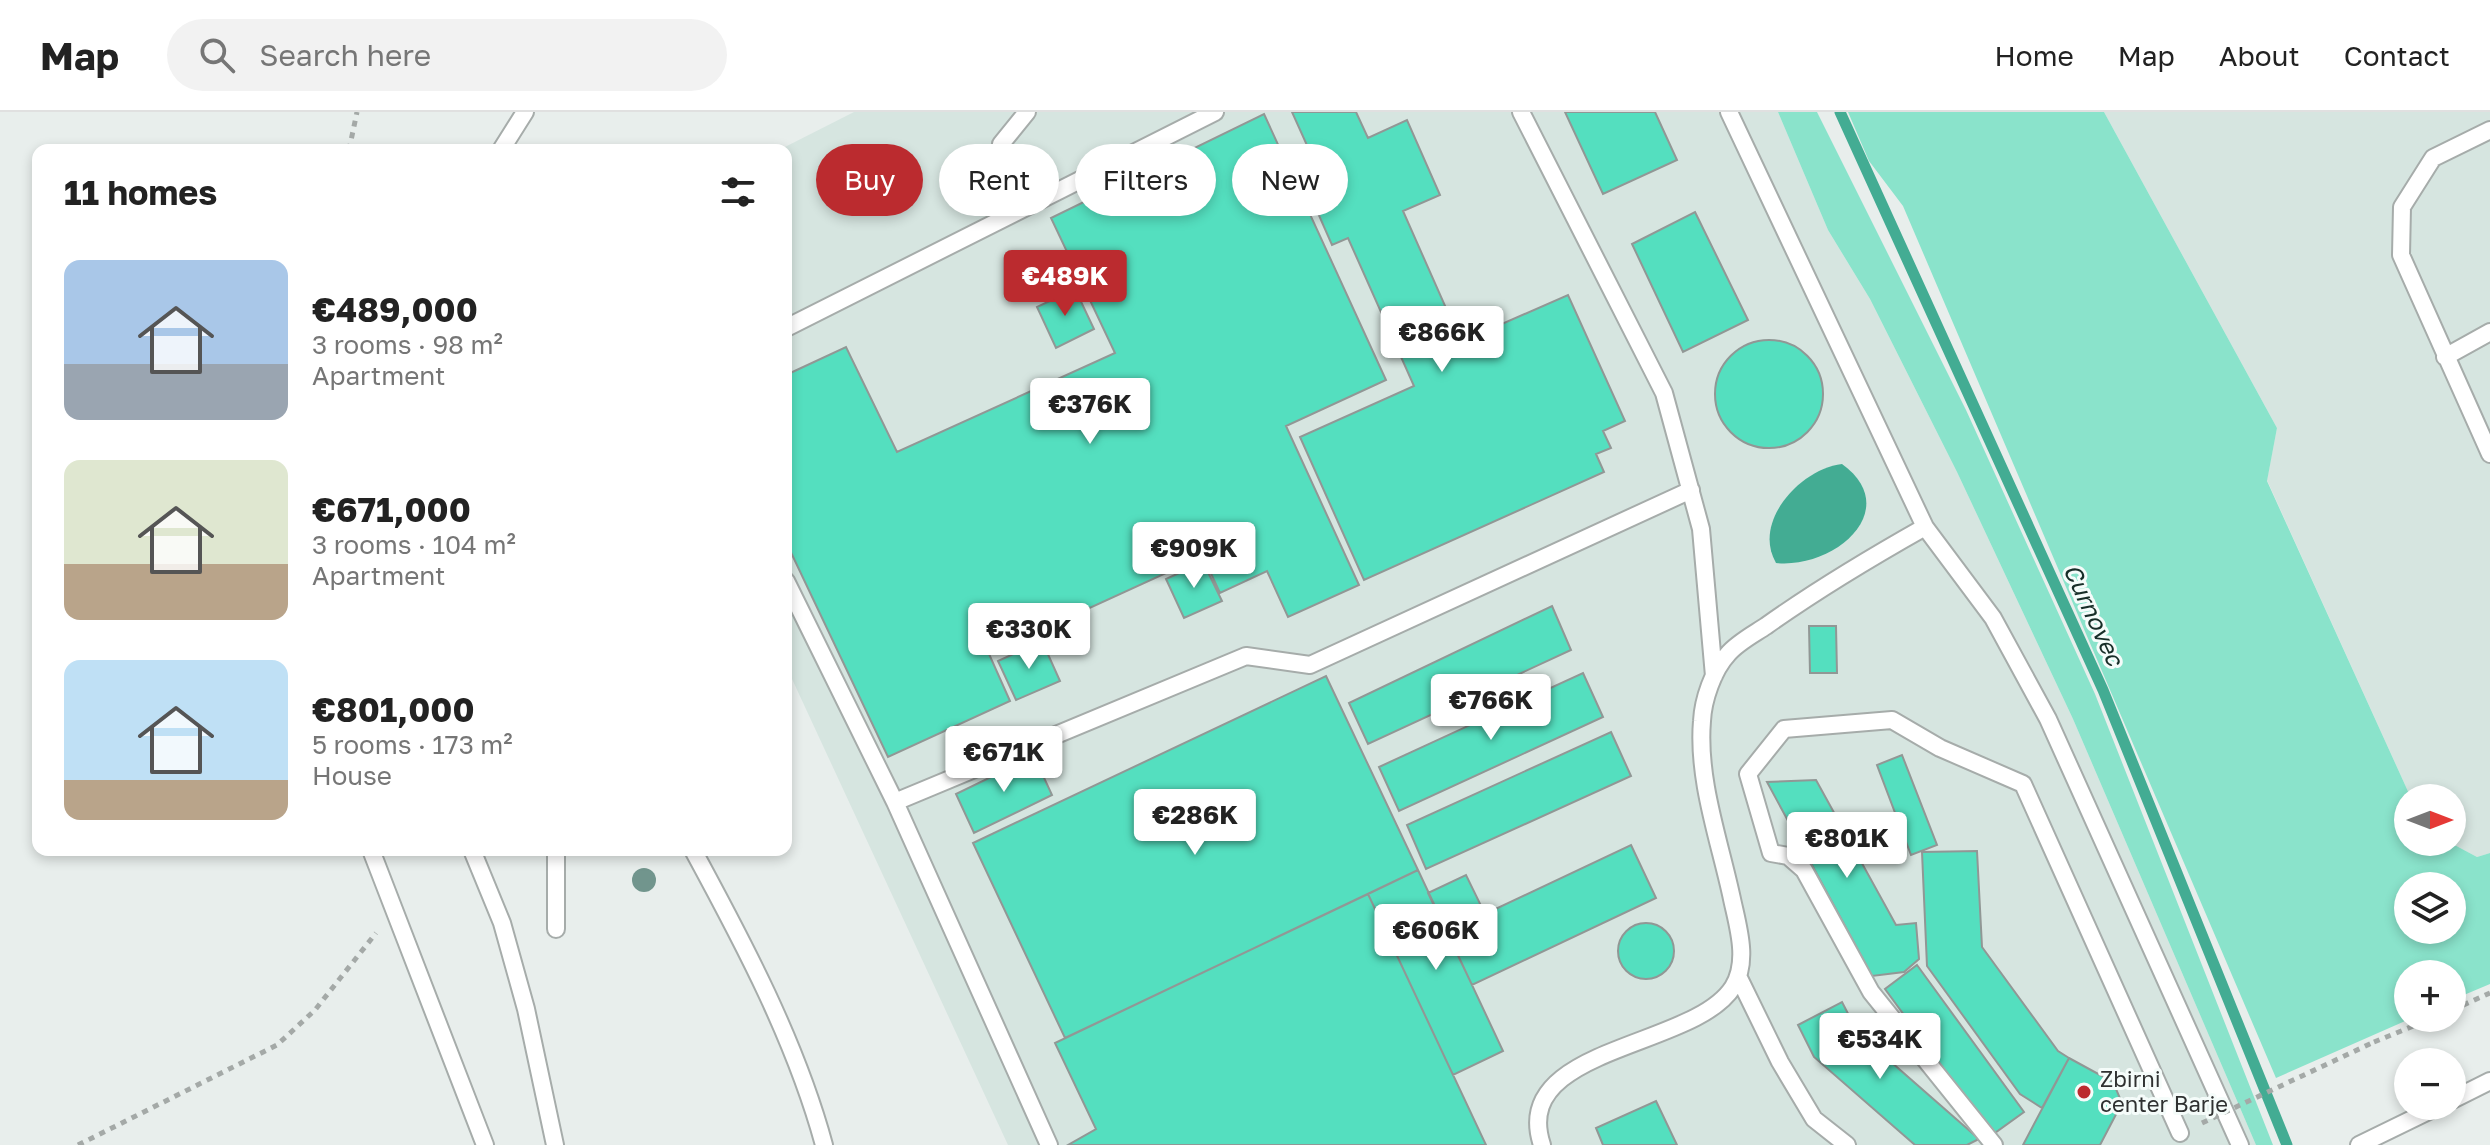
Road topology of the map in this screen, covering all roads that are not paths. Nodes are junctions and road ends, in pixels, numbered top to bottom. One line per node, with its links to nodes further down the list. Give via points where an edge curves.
1 (525, 112): 7 (lane)
2 (1027, 112): 8 (lane)
3 (1215, 112): 9 (lane)
4 (1521, 112): 15 (lane, via 1664,393)
5 (1729, 112): 16 (lane)
6 (2490, 130): 13 (lane, via 2433,158 2402,207 2401,255)
7 (505, 144)
8 (1001, 144)
9 (1059, 190)
10 (1007, 216): 11 (lane)
11 (792, 325)
12 (2490, 332): 13 (lane)
13 (2445, 357): 14 (lane)
14 (2490, 454)
15 (1691, 490): 18 (lane, via 1701,529); 19 (lane, via 1310,665 1246,656)
16 (1925, 527): 18 (lane, via 1826,583 1728,653); 37 (lane, via 1993,618 2048,719)
17 (792, 593): 19 (lane)
18 (1714, 676): 25 (lane, via 1702,719 1702,761 1740,936)
19 (895, 802): 33 (lane)
20 (373, 856): 30 (lane)
21 (474, 856): 31 (lane, via 502,923 526,1009)
22 (556, 856): 24 (lane)
23 (696, 856): 32 (lane, via 807,1082)
24 (556, 929)
25 (1738, 976): 34 (lane, via 1732,990 1706,1013 1557,1079 1540,1105); 35 (lane, via 1814,1119)
26 (2490, 1081): 27 (lane)
27 (2466, 1093)
28 (2410, 1120): 38 (lane)
29 (2180, 1133): 36 (lane, via 2023,784 1940,748 1892,720 1784,729 1748,774 1771,853 1788,856 1804,870 1871,992)
30 (485, 1145)
31 (555, 1145)
32 (824, 1145)
33 (1049, 1145)
34 (1542, 1145)
35 (1847, 1145)
36 (1994, 1145)
37 (2240, 1145)
38 (2359, 1145)

